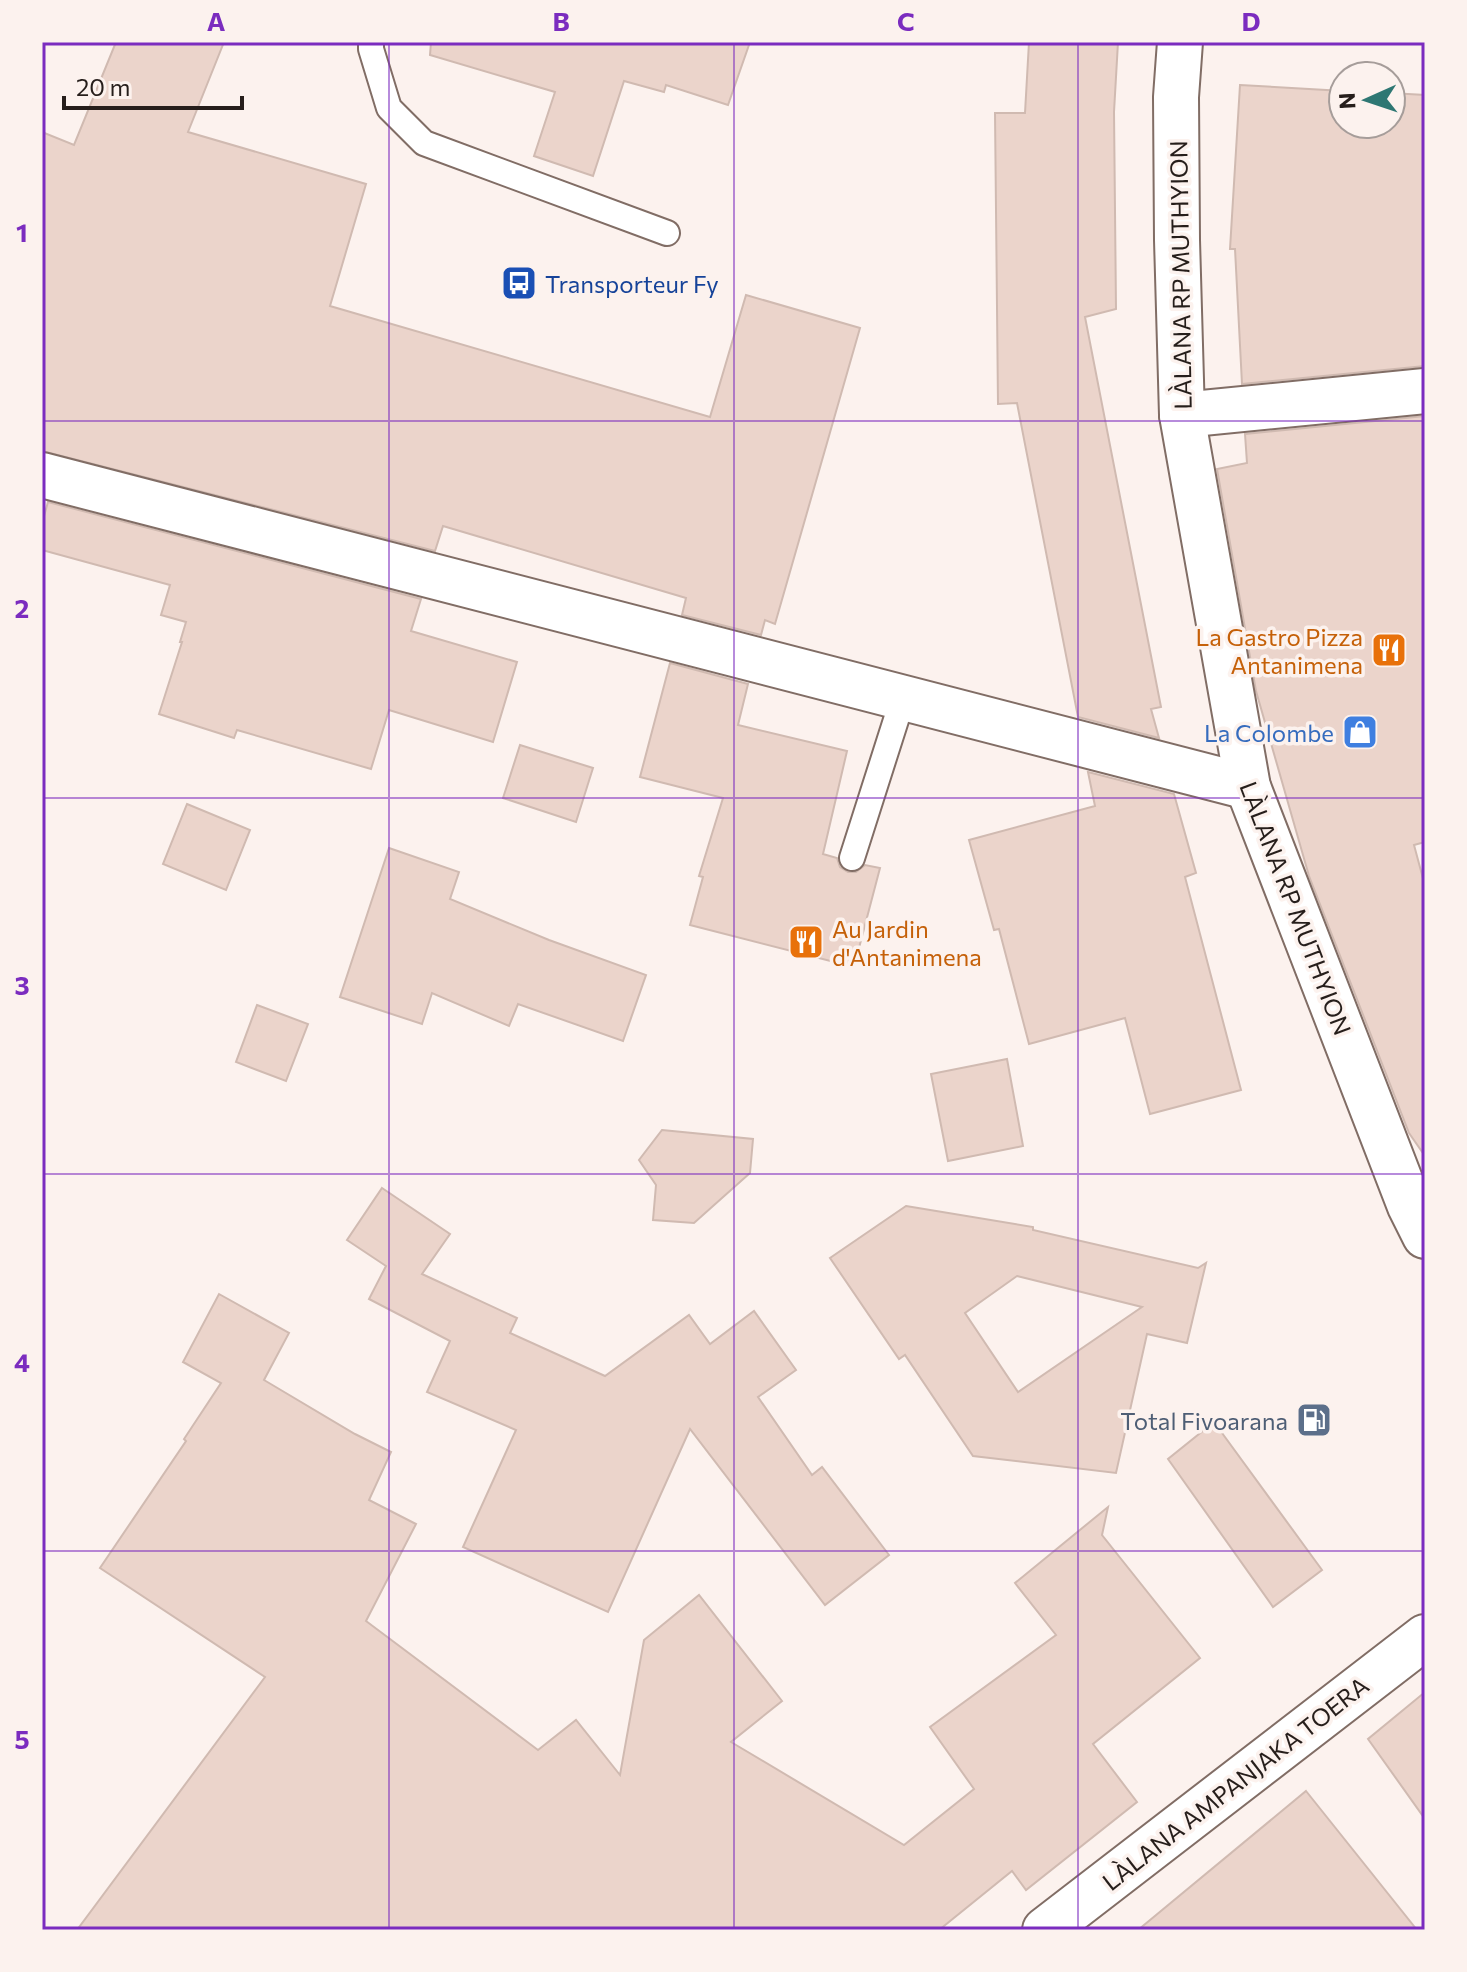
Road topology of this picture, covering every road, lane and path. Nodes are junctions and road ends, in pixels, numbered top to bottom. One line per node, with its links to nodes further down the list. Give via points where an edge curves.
1 (371, 42): 3 (lane, via 389,108 424,143)
2 (1180, 42): 5 (street, LÀLANA RP MUTHYION, via 1176,97)
3 (667, 233)
4 (1425, 391): 5 (street)
5 (1182, 415): 8 (street, LÀLANA RP MUTHYION)
6 (42, 475): 7 (street)
7 (903, 698): 8 (street); 9 (lane)
8 (1248, 787): 10 (street, LÀLANA RP MUTHYION)
9 (852, 858)
10 (1420, 1211)
11 (1425, 1637): 12 (street, LÀLANA AMPANJAKA TOERA)
12 (1045, 1930)

